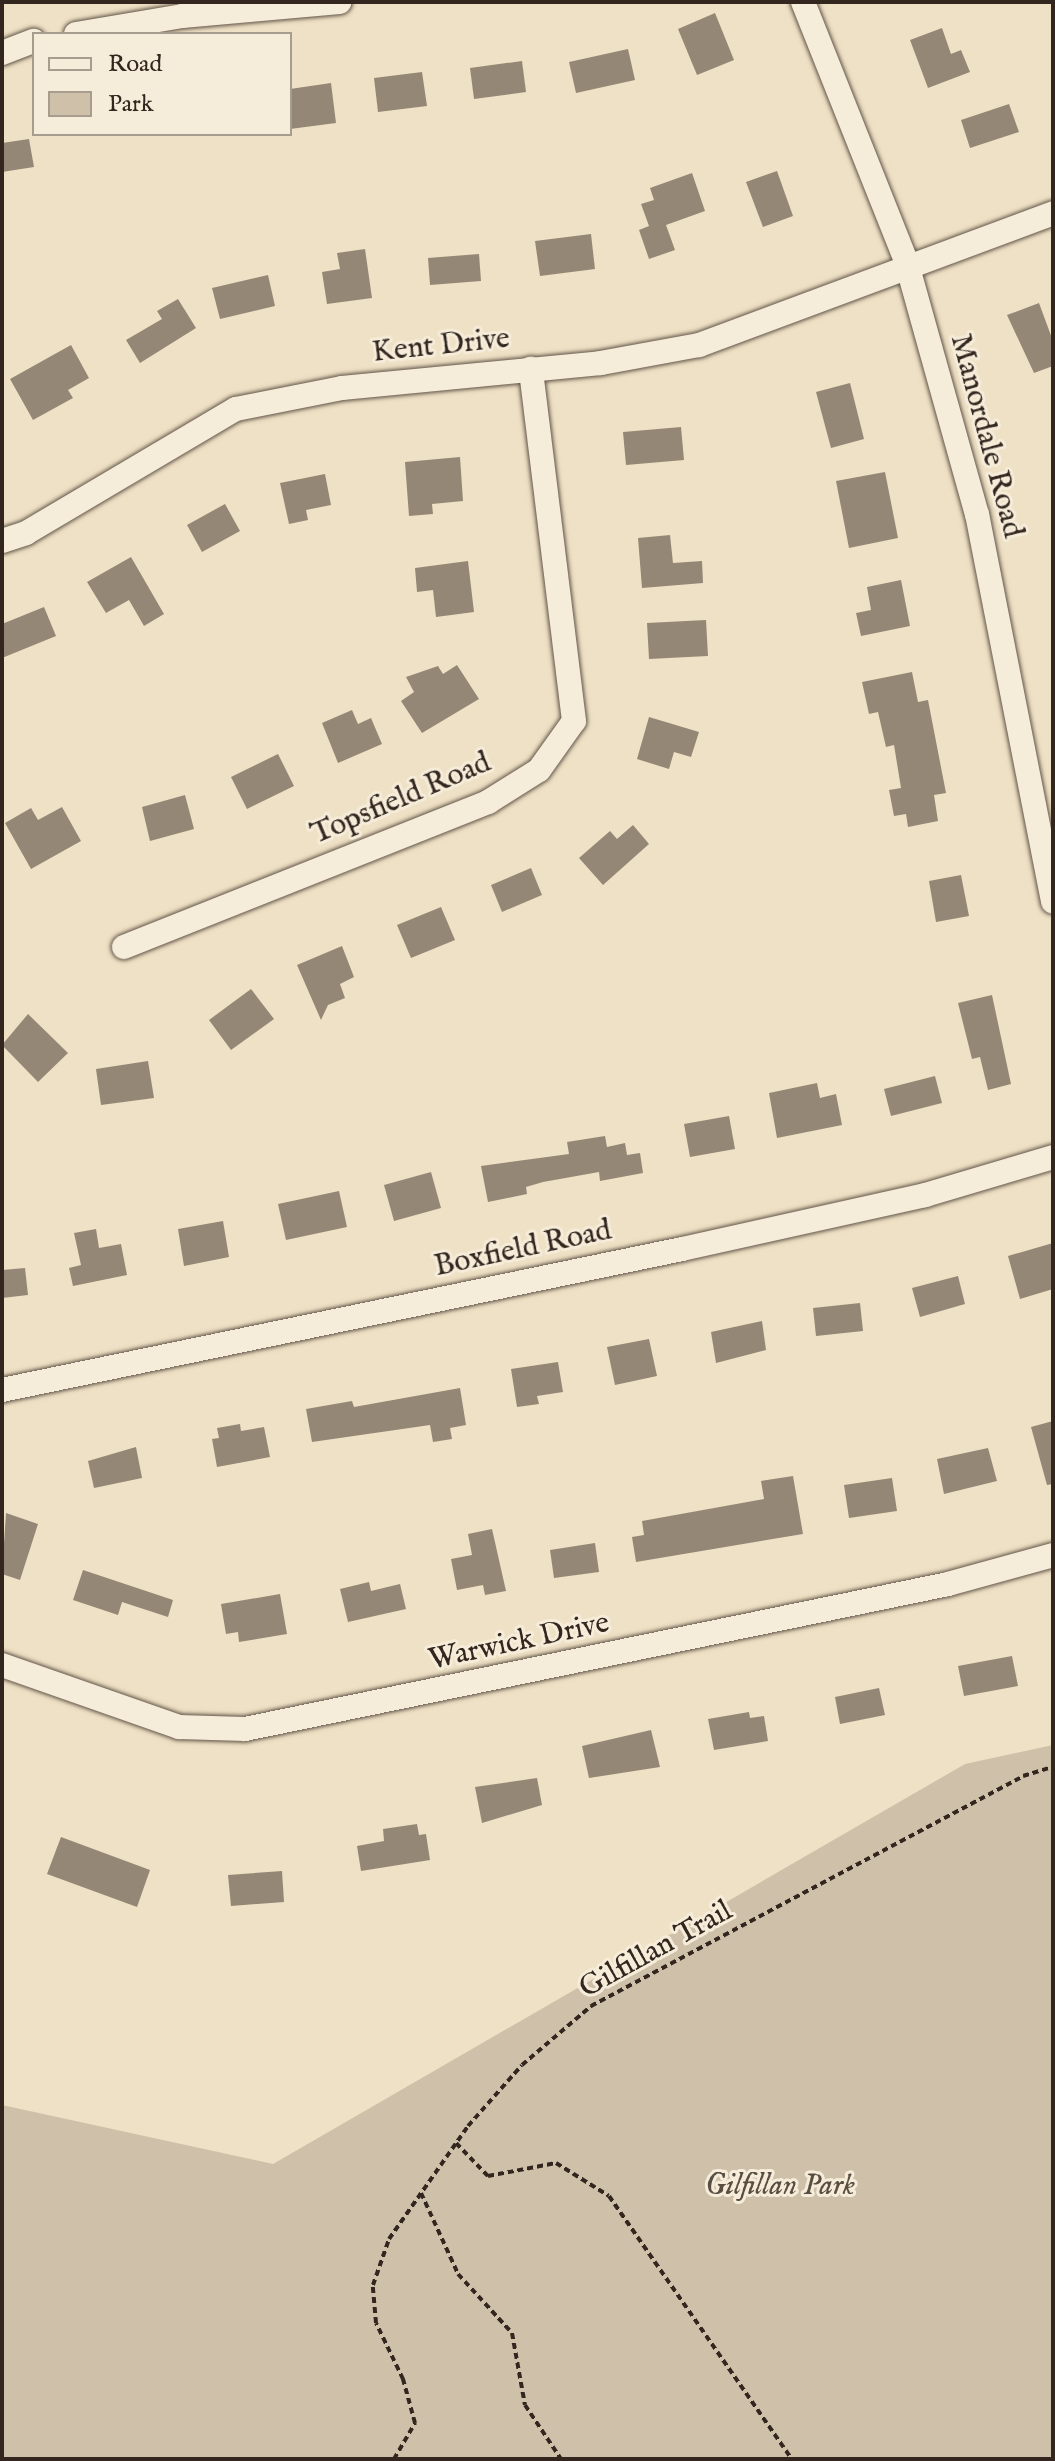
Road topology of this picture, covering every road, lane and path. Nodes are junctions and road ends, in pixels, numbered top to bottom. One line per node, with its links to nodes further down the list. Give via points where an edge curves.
1 (339, 2): 3 (street)
2 (803, 2): 8 (street, Manordale Road)
3 (184, 9): 4 (street)
4 (85, 32)
5 (32, 42): 6 (street)
6 (2, 53)
7 (1053, 213): 8 (street, Kent Drive)
8 (907, 264): 9 (street, Kent Drive, via 699,345); 11 (street, Manordale Road, via 977,514)
9 (531, 369): 10 (street, Kent Drive, via 342,388 236,409 26,533); 12 (street, Topsfield Road, via 574,721 539,770 488,802)
10 (2, 541)
11 (1053, 902)
12 (124, 947)
13 (1053, 1157): 14 (street, Boxfield Road, via 925,1195 682,1249)
14 (2, 1390)
15 (1053, 1555): 16 (street, Warwick Drive, via 948,1584 245,1729 179,1727)
16 (2, 1665)
17 (1053, 1767): 18 (path, Gilfillan Trail, via 1023,1776 591,2006 522,2065)
18 (456, 2143): 19 (path, Gilfillan Trail); 22 (path, via 488,2176 556,2163 609,2196)
19 (421, 2193): 20 (path, Gilfillan Trail, via 389,2239 373,2285 376,2323 403,2379 415,2423); 21 (path, via 458,2274 512,2333 525,2405)
20 (394, 2459)
21 (561, 2459)
22 (792, 2459)

